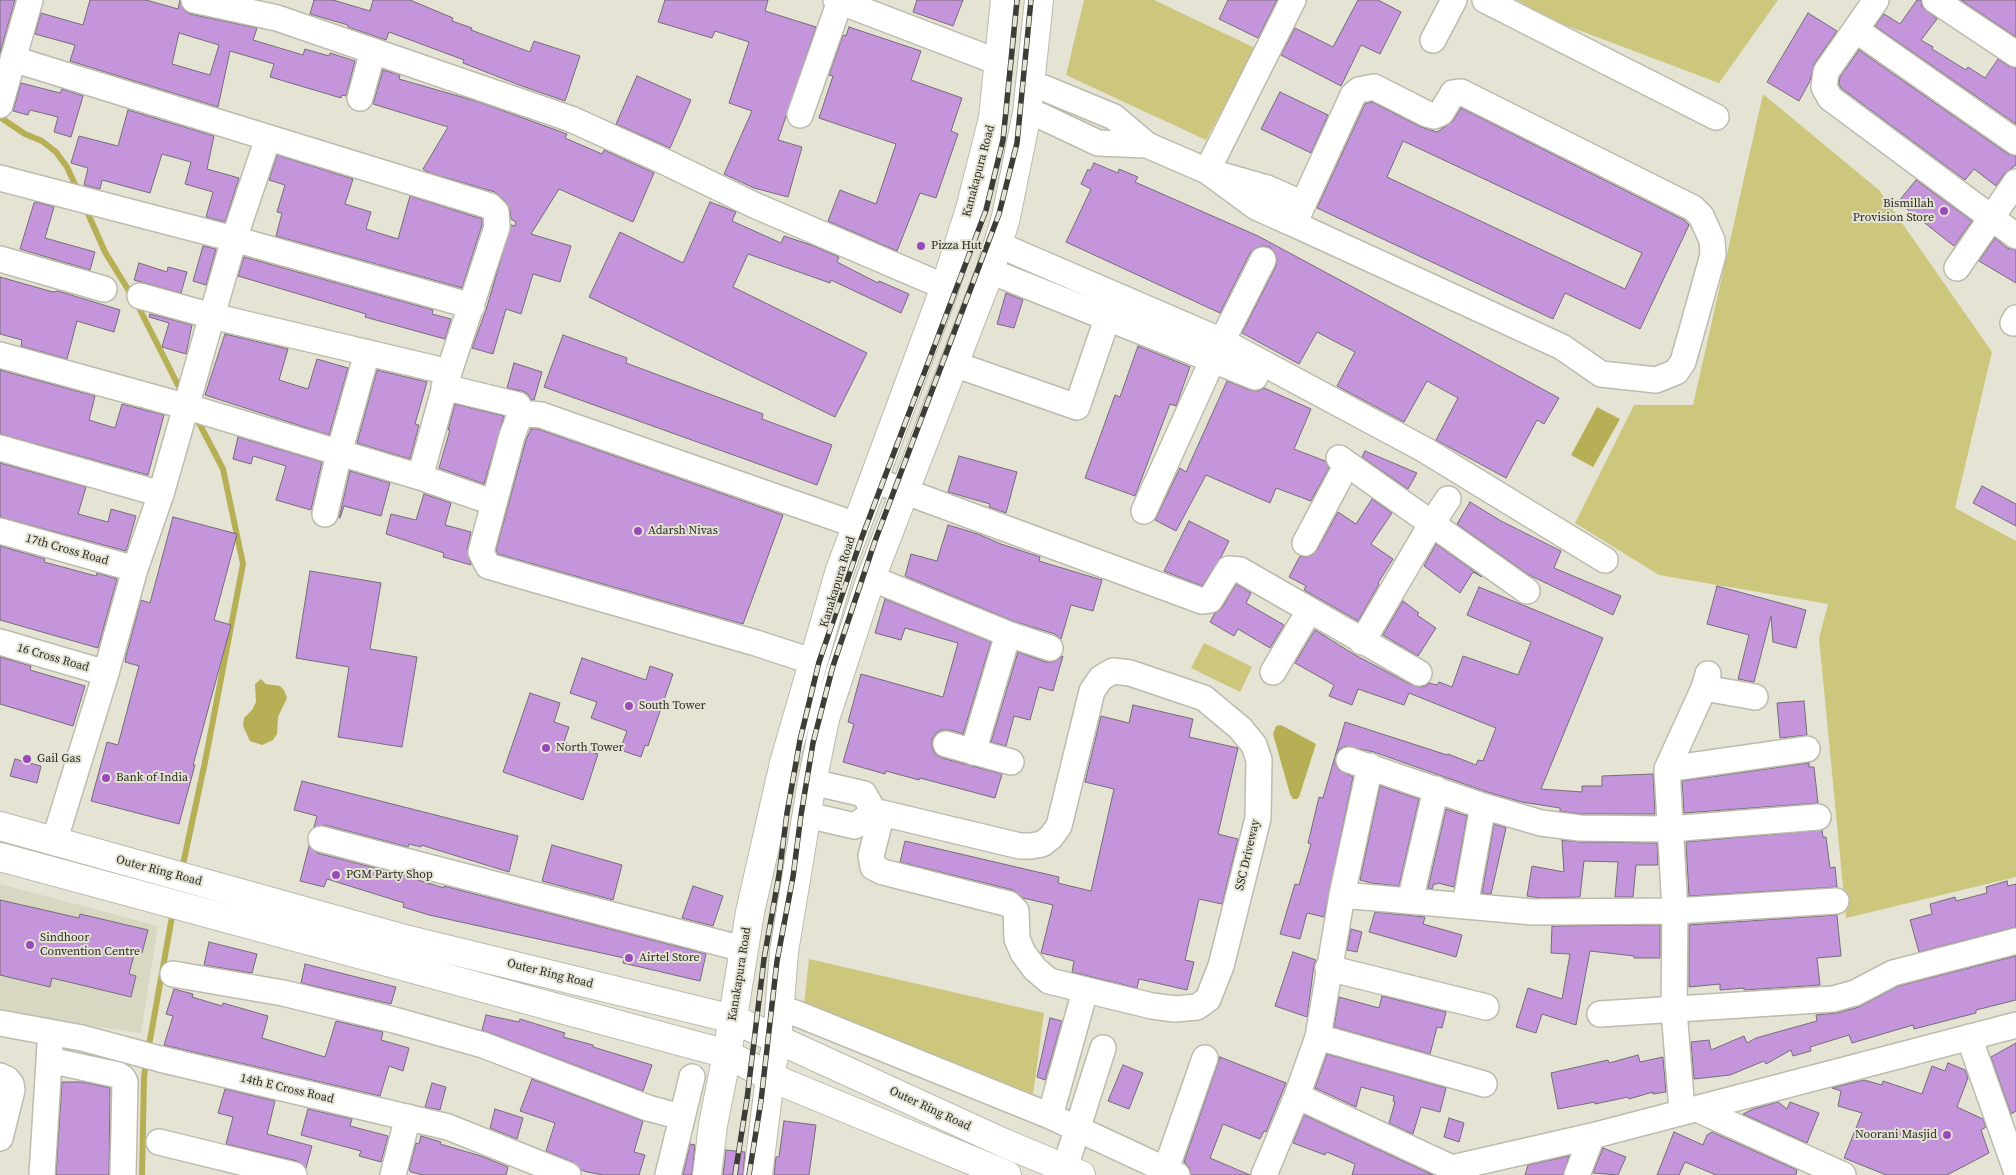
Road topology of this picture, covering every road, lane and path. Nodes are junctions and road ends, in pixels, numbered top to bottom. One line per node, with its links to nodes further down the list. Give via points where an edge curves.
1 (30, 0): 17 (street)
2 (194, 0): 11 (street)
3 (1005, 0): 16 (main road, Kanakapura Road)
4 (1039, 0): 18 (main road)
5 (1293, 0): 27 (street)
6 (1454, 0): 13 (street)
7 (1485, 0): 23 (street)
8 (1876, 0): 12 (street)
9 (1935, 0): 15 (street)
10 (838, 1): 16 (street); 22 (street)
11 (279, 9): 14 (street)
12 (1856, 30): 25 (street); 31 (street, via 1826,72 1824,88 1830,98)
13 (1433, 40)
14 (374, 51): 19 (street); 39 (street, via 571,119 754,205)
15 (2016, 54)
16 (998, 62): 39 (main road, Kanakapura Road, via 993,118 970,210)
17 (11, 66): 20 (street); 24 (street)
18 (1030, 85): 21 (main road); 26 (street, via 1114,117)
19 (360, 98)
20 (0, 105)
21 (1027, 114): 26 (street, via 1041,116 1098,143); 34 (main road, via 1006,217)
22 (800, 115)
23 (1716, 117)
24 (268, 138): 33 (street); 42 (street, via 490,206 498,217 497,226)
25 (2016, 142)
26 (1147, 145): 27 (street)
27 (1207, 171): 30 (street, via 1267,188); 30 (street, via 1256,207)
28 (0, 178): 33 (street)
29 (2016, 182): 31 (street)
30 (1298, 214): 30 (street, via 1353,95 1359,90 1374,87 1434,116 1441,113 1453,93 1461,92 1693,208 1701,216 1712,240 1713,255 1683,362 1676,372 1656,380 1601,374 1562,347)
31 (1991, 218): 32 (street); 37 (street)
32 (2016, 236)
33 (234, 239): 42 (street); 43 (street)
34 (997, 244): 38 (main road); 45 (street)
35 (0, 259): 40 (street)
36 (1263, 260): 45 (street)
37 (1957, 268)
38 (990, 271): 44 (street); 48 (main road)
39 (945, 287): 57 (main road, Kanakapura Road)
40 (104, 290)
41 (140, 296): 43 (street)
42 (472, 306): 50 (street)
43 (212, 316): 46 (street); 53 (street)
44 (1108, 316): 45 (street); 48 (street, via 1077,407)
45 (1217, 350): 49 (street); 62 (street); 68 (street, via 1425,450)
46 (367, 353): 50 (street); 55 (street)
47 (0, 355): 53 (street)
48 (954, 364): 58 (main road)
49 (1255, 376)
50 (447, 379): 52 (street); 56 (street)
51 (552, 403): 64 (street)
52 (518, 405)
53 (187, 406): 55 (street); 59 (street)
54 (0, 448): 59 (street)
55 (339, 453): 56 (street); 63 (street)
56 (420, 477): 61 (street)
57 (874, 480): 58 (street); 64 (main road, Kanakapura Road)
58 (905, 490): 70 (main road); 72 (street, via 1202,601 1210,600 1229,569 1234,569)
59 (161, 494): 69 (street)
60 (1448, 499): 65 (street)
61 (486, 500)
62 (1144, 511)
63 (325, 514)
64 (859, 517): 77 (main road, Kanakapura Road); 77 (street, via 541,416 529,414 519,417 512,436 481,552 488,566)
65 (1432, 523): 67 (street, via 1343,461); 71 (street); 75 (street)
66 (0, 531): 69 (street, 17th Cross Road)
67 (1305, 543)
68 (1605, 560)
69 (135, 569): 79 (street)
70 (870, 578): 73 (street); 87 (main road, via 826,718)
71 (1527, 590)
72 (1308, 611): 75 (street); 78 (street)
73 (1008, 634): 76 (street); 84 (street)
74 (0, 642): 79 (street, 16 Cross Road)
75 (1362, 642): 80 (street)
76 (1050, 648)
77 (814, 662): 104 (main road, Kanakapura Road, via 784,763)
78 (1273, 672)
79 (106, 673): 96 (street)
80 (1419, 673)
81 (1755, 697): 86 (street, via 1706,681)
82 (946, 744): 84 (street)
83 (1807, 749): 86 (street)
84 (973, 752): 85 (street)
85 (1010, 762)
86 (1667, 769): 94 (street)
87 (812, 782): 90 (street, via 864,794); 91 (main road)
88 (1436, 789): 89 (street); 98 (street, via 1360,763); 99 (street)
89 (1483, 806): 94 (street, via 1541,823 1580,828); 101 (street)
90 (878, 812): 91 (street, via 856,826); 107 (street, SSC Driveway, via 871,856 873,867 1009,904 1016,911 1017,939 1035,970 1049,981); 107 (street, SSC Driveway, via 1020,846 1042,844 1059,826 1092,692 1101,678 1113,671 1130,673 1204,698 1240,728 1254,745 1259,760 1258,818 1221,966 1208,999 1197,1007 1175,1009)
91 (807, 815): 109 (main road, via 784,952)
92 (1818, 817): 94 (street)
93 (0, 826): 96 (main road, Outer Ring Road)
94 (1669, 829): 102 (street)
95 (321, 839): 104 (street)
96 (54, 842): 112 (main road, Outer Ring Road, via 401,938)
97 (0, 857): 121 (main road)
98 (1342, 895): 99 (street); 105 (street)
99 (1410, 901): 101 (street)
100 (1836, 902): 102 (street)
101 (1466, 906): 102 (street, via 1533,912)
102 (1675, 911): 110 (street)
103 (2016, 941): 110 (street, via 1893,973 1855,993 1833,999)
104 (743, 949): 112 (main road, Kanakapura Road)
105 (1328, 968): 108 (street); 116 (street)
106 (173, 974): 133 (street, via 283,993 483,1045 648,1108)
107 (1085, 991): 131 (street)
108 (1486, 1007)
109 (779, 1008): 119 (main road); 131 (street)
110 (1674, 1010): 111 (street); 130 (street)
111 (1600, 1014)
112 (733, 1019): 119 (main road, Outer Ring Road); 121 (main road, Kanakapura Road)
113 (0, 1023): 115 (street, 14th E Cross Road)
114 (2016, 1024): 117 (street)
115 (50, 1032): 118 (street, 14th E Cross Road); 123 (street)
116 (1318, 1037): 128 (street); 129 (street)
117 (1969, 1037): 130 (street); 142 (street)
118 (82, 1038): 124 (street); 132 (street, 14th E Cross Road)
119 (777, 1039): 127 (main road); 138 (main road, Outer Ring Road, via 1004,1143)
120 (1103, 1048): 134 (street)
121 (727, 1054): 127 (main road); 149 (main road, Kanakapura Road)
122 (1206, 1058): 141 (street)
123 (49, 1060): 124 (street); 143 (street)
124 (82, 1067): 144 (street, via 118,1075 125,1082)
125 (0, 1076): 136 (street, via 7,1079 12,1090)
126 (692, 1077): 133 (street)
127 (770, 1077): 150 (main road); 151 (main road)
128 (1484, 1084)
129 (1297, 1096): 139 (street); 140 (street)
130 (1690, 1110): 135 (street); 153 (street)
131 (1050, 1116): 134 (street)
132 (408, 1117): 146 (street); 147 (street, 14th E Cross Road, via 448,1127)
133 (681, 1117): 148 (street)
134 (1078, 1129): 138 (street); 141 (street)
135 (1592, 1136): 139 (street); 152 (street)
136 (0, 1138)
137 (159, 1142): 145 (street)
138 (1073, 1171)
139 (1451, 1171)
140 (1272, 1172)
141 (1169, 1173)
142 (2015, 1173)
143 (42, 1175)
144 (124, 1175)
145 (294, 1175)
146 (393, 1175)
147 (568, 1175)
148 (668, 1175)
149 (707, 1175)
150 (758, 1175)
151 (1007, 1175)
152 (1577, 1175)
153 (1842, 1175)

